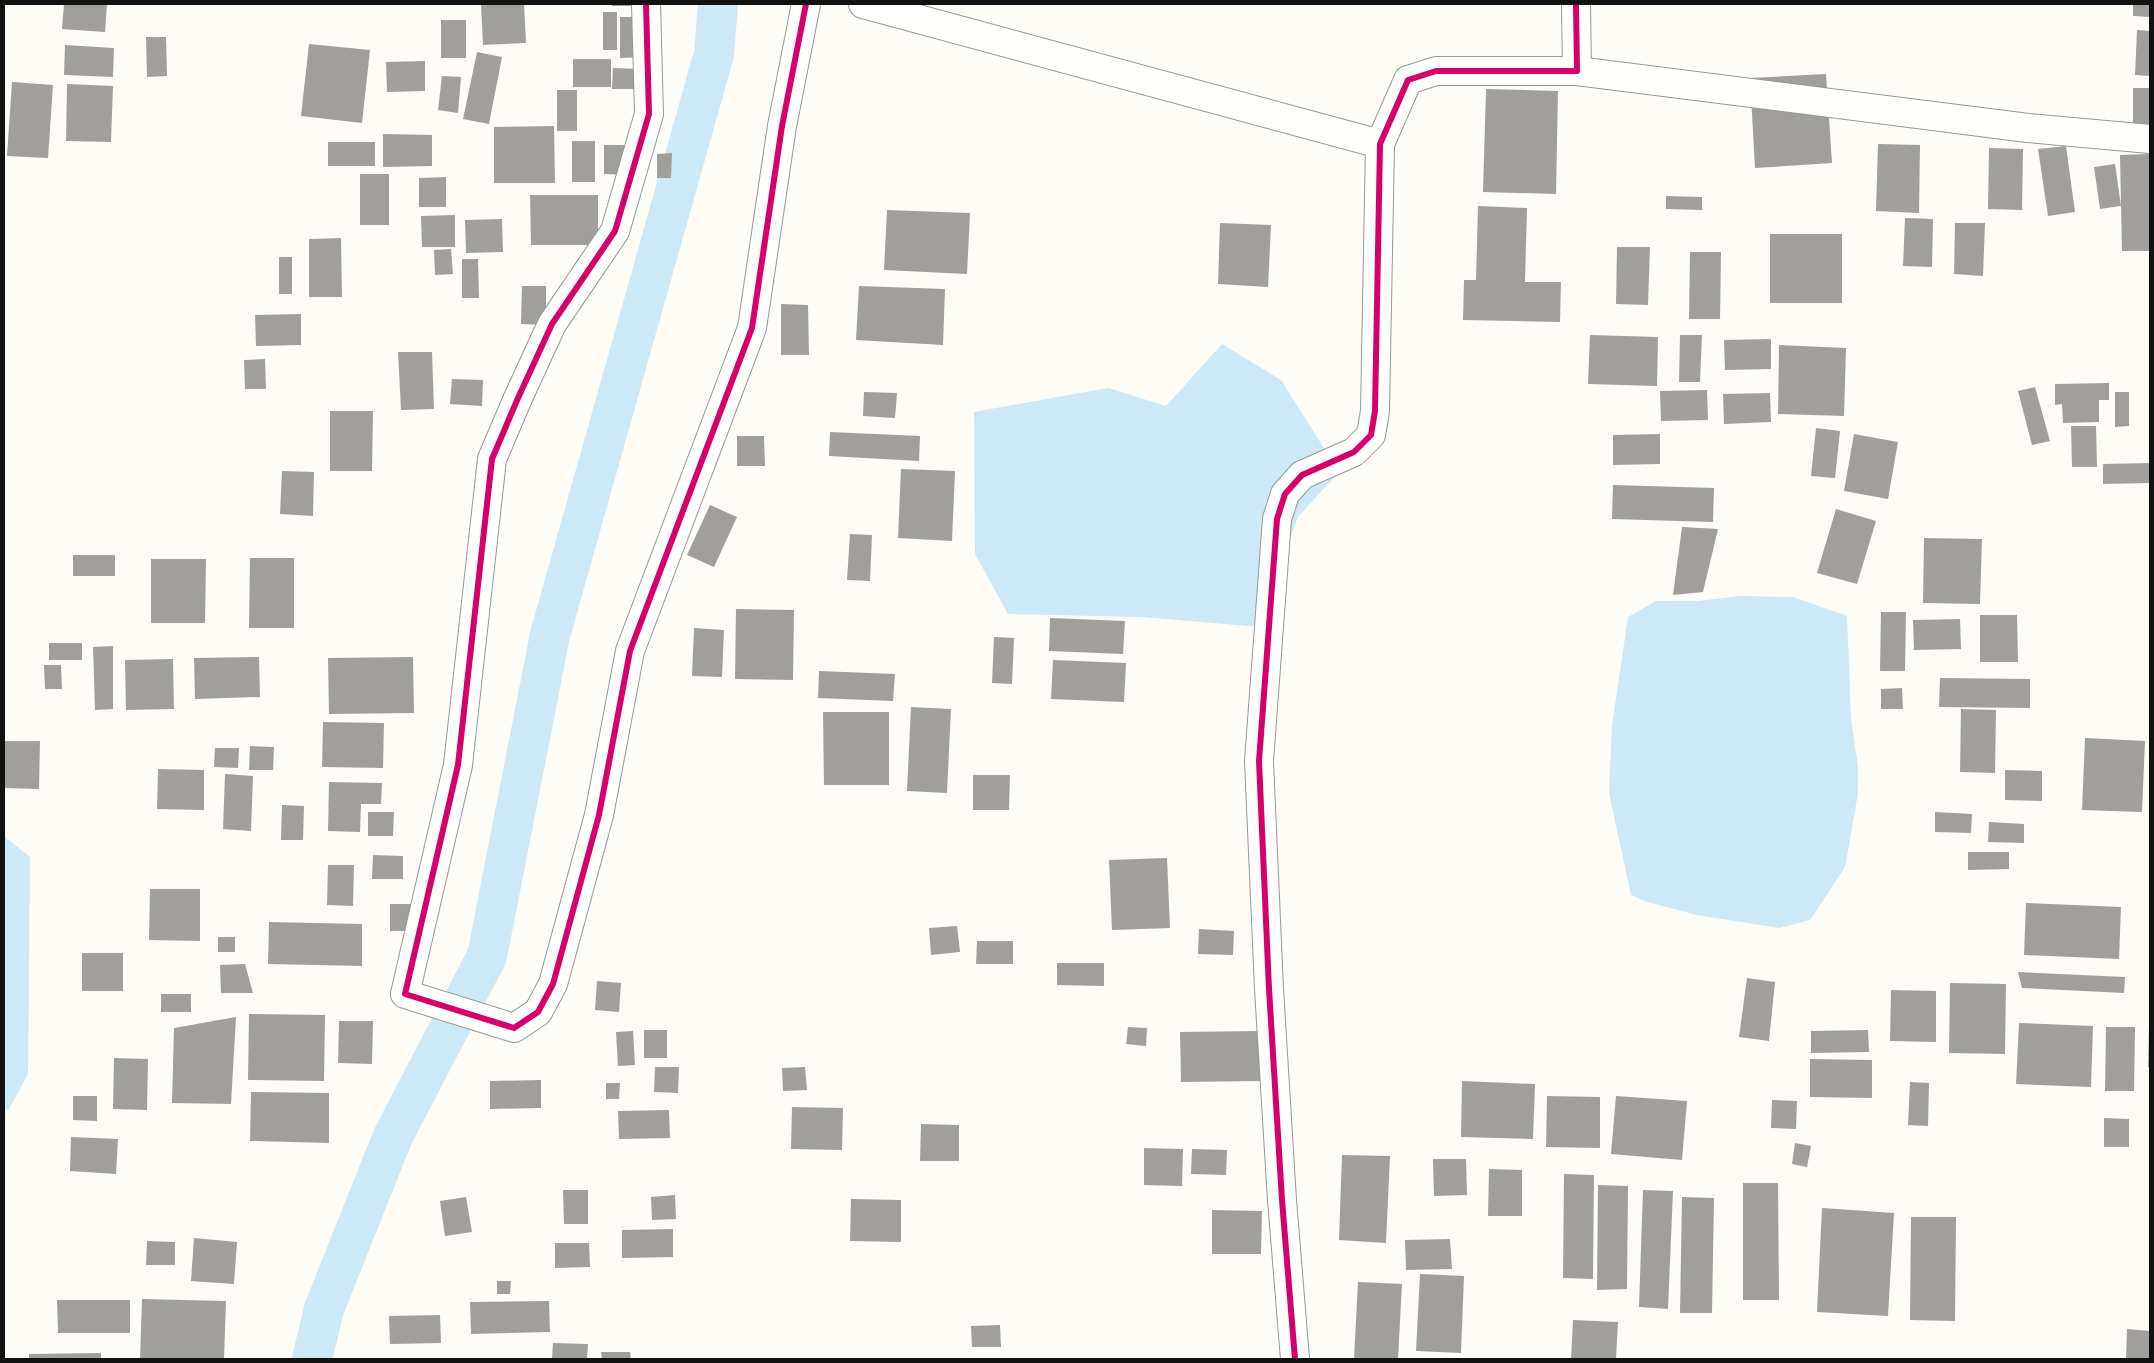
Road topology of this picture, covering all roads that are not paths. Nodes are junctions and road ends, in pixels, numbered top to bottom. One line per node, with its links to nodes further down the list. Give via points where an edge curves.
1 (646, 4): 2 (street, via 649,114 615,231 552,324 492,460 458,765 405,994 514,1028 538,1012 553,984 599,814 630,651 752,328 782,126)
2 (806, 4)
3 (863, 4): 7 (street)
4 (1576, 4): 5 (street)
5 (1577, 71): 6 (street, via 2028,128); 7 (street, via 1436,71 1408,80)
6 (2150, 140)
7 (1380, 144): 8 (street, via 1375,411 1371,435 1354,452 1302,475 1285,494 1277,519 1259,760 1269,988)
8 (1295, 1359)

